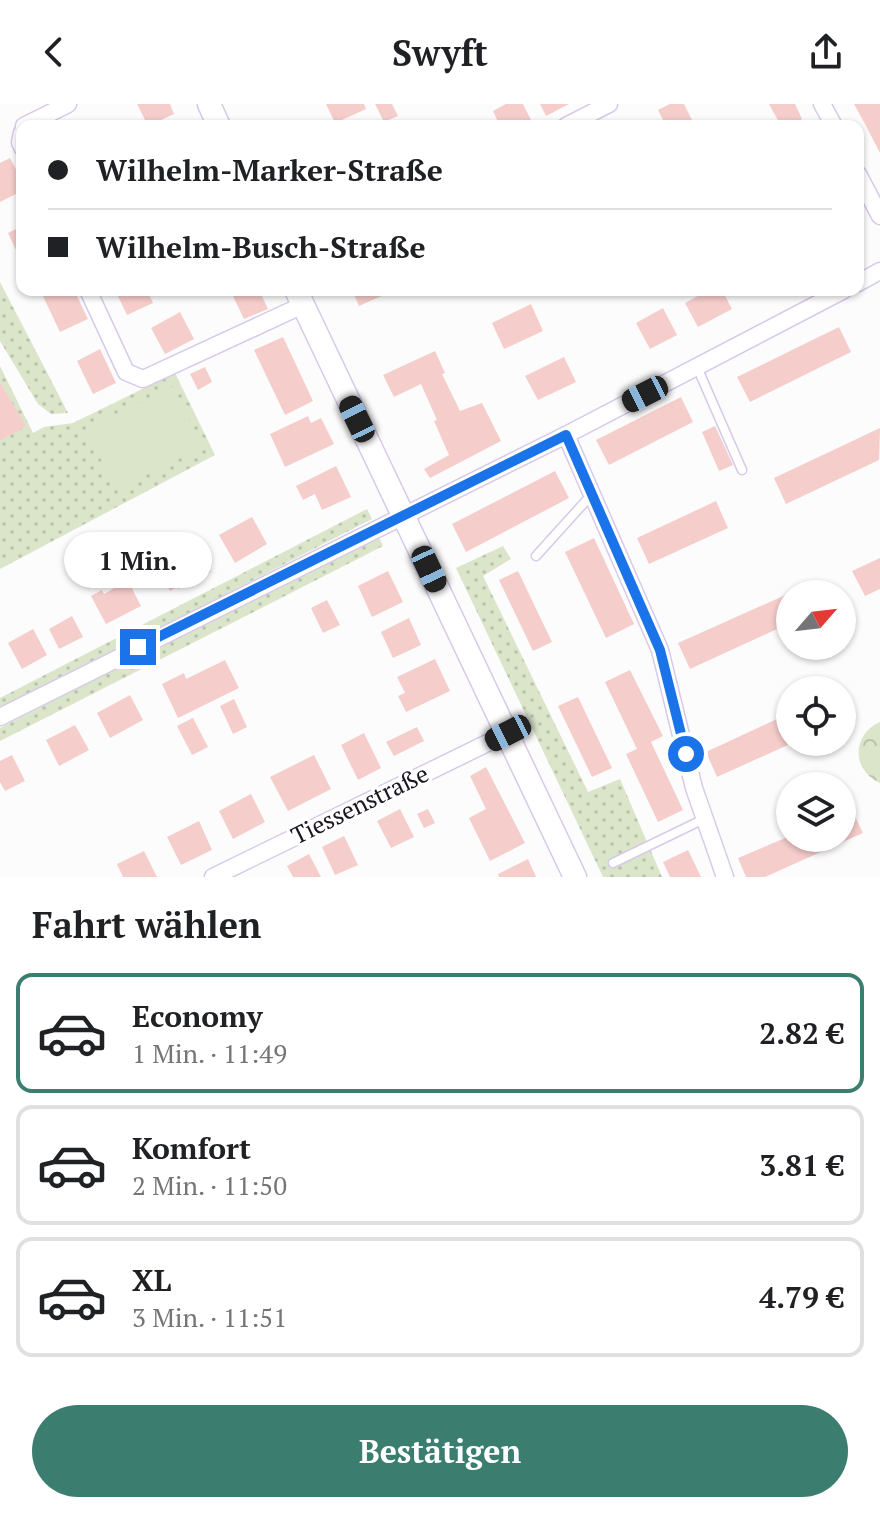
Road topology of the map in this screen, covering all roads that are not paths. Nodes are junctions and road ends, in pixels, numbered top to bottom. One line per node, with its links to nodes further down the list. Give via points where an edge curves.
1 (68, 104): 3 (street)
2 (609, 104): 4 (street)
3 (36, 120)
4 (578, 120)
5 (864, 185): 6 (street)
6 (880, 216)
7 (91, 296): 9 (street, via 126,372 143,379)
8 (833, 296): 10 (street)
9 (299, 298): 14 (main road)
10 (697, 367): 11 (street); 12 (lane)
11 (566, 435): 13 (street); 14 (street)
12 (742, 470)
13 (593, 492): 15 (lane); 18 (street, via 660,650)
14 (403, 514): 16 (street); 17 (main road)
15 (536, 556)
16 (0, 717)
17 (508, 733): 20 (street, Tiessenstraße); 21 (main road)
18 (704, 819): 19 (lane); 22 (street)
19 (613, 863)
20 (213, 877)
21 (575, 877)
22 (725, 877)

